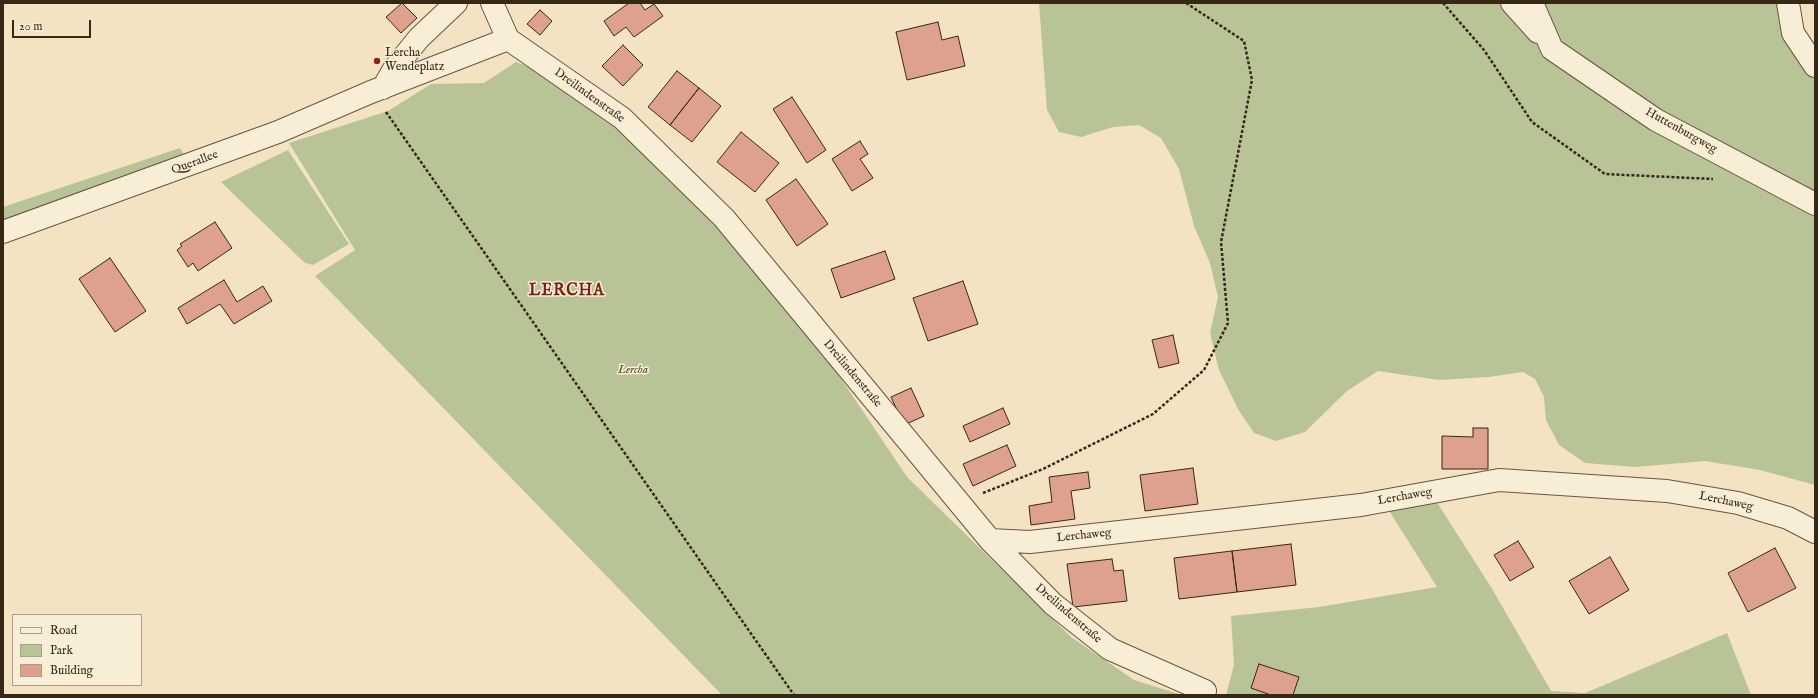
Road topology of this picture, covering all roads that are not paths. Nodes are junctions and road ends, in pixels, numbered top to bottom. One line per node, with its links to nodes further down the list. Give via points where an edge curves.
1 (456, 3): 9 (street, via 419,38)
2 (492, 3): 6 (street)
3 (1512, 3): 7 (street, Huttenburgweg)
4 (1532, 3): 7 (street)
5 (1788, 3): 8 (street, via 1793,33)
6 (508, 39): 9 (street, Querallee); 13 (street, Dreilindenstraße, via 622,118 724,218)
7 (1552, 49): 10 (street, Huttenburgweg, via 1656,120)
8 (1815, 66)
9 (377, 90): 11 (street, Querallee, via 278,132)
10 (1815, 204)
11 (3, 232)
12 (1815, 532): 13 (street, Lerchaweg, via 1788,518 1738,503 1667,491 1499,480 1361,505 1030,542)
13 (990, 540): 14 (street, Dreilindenstraße, via 1053,604 1110,649)
14 (1205, 691)

